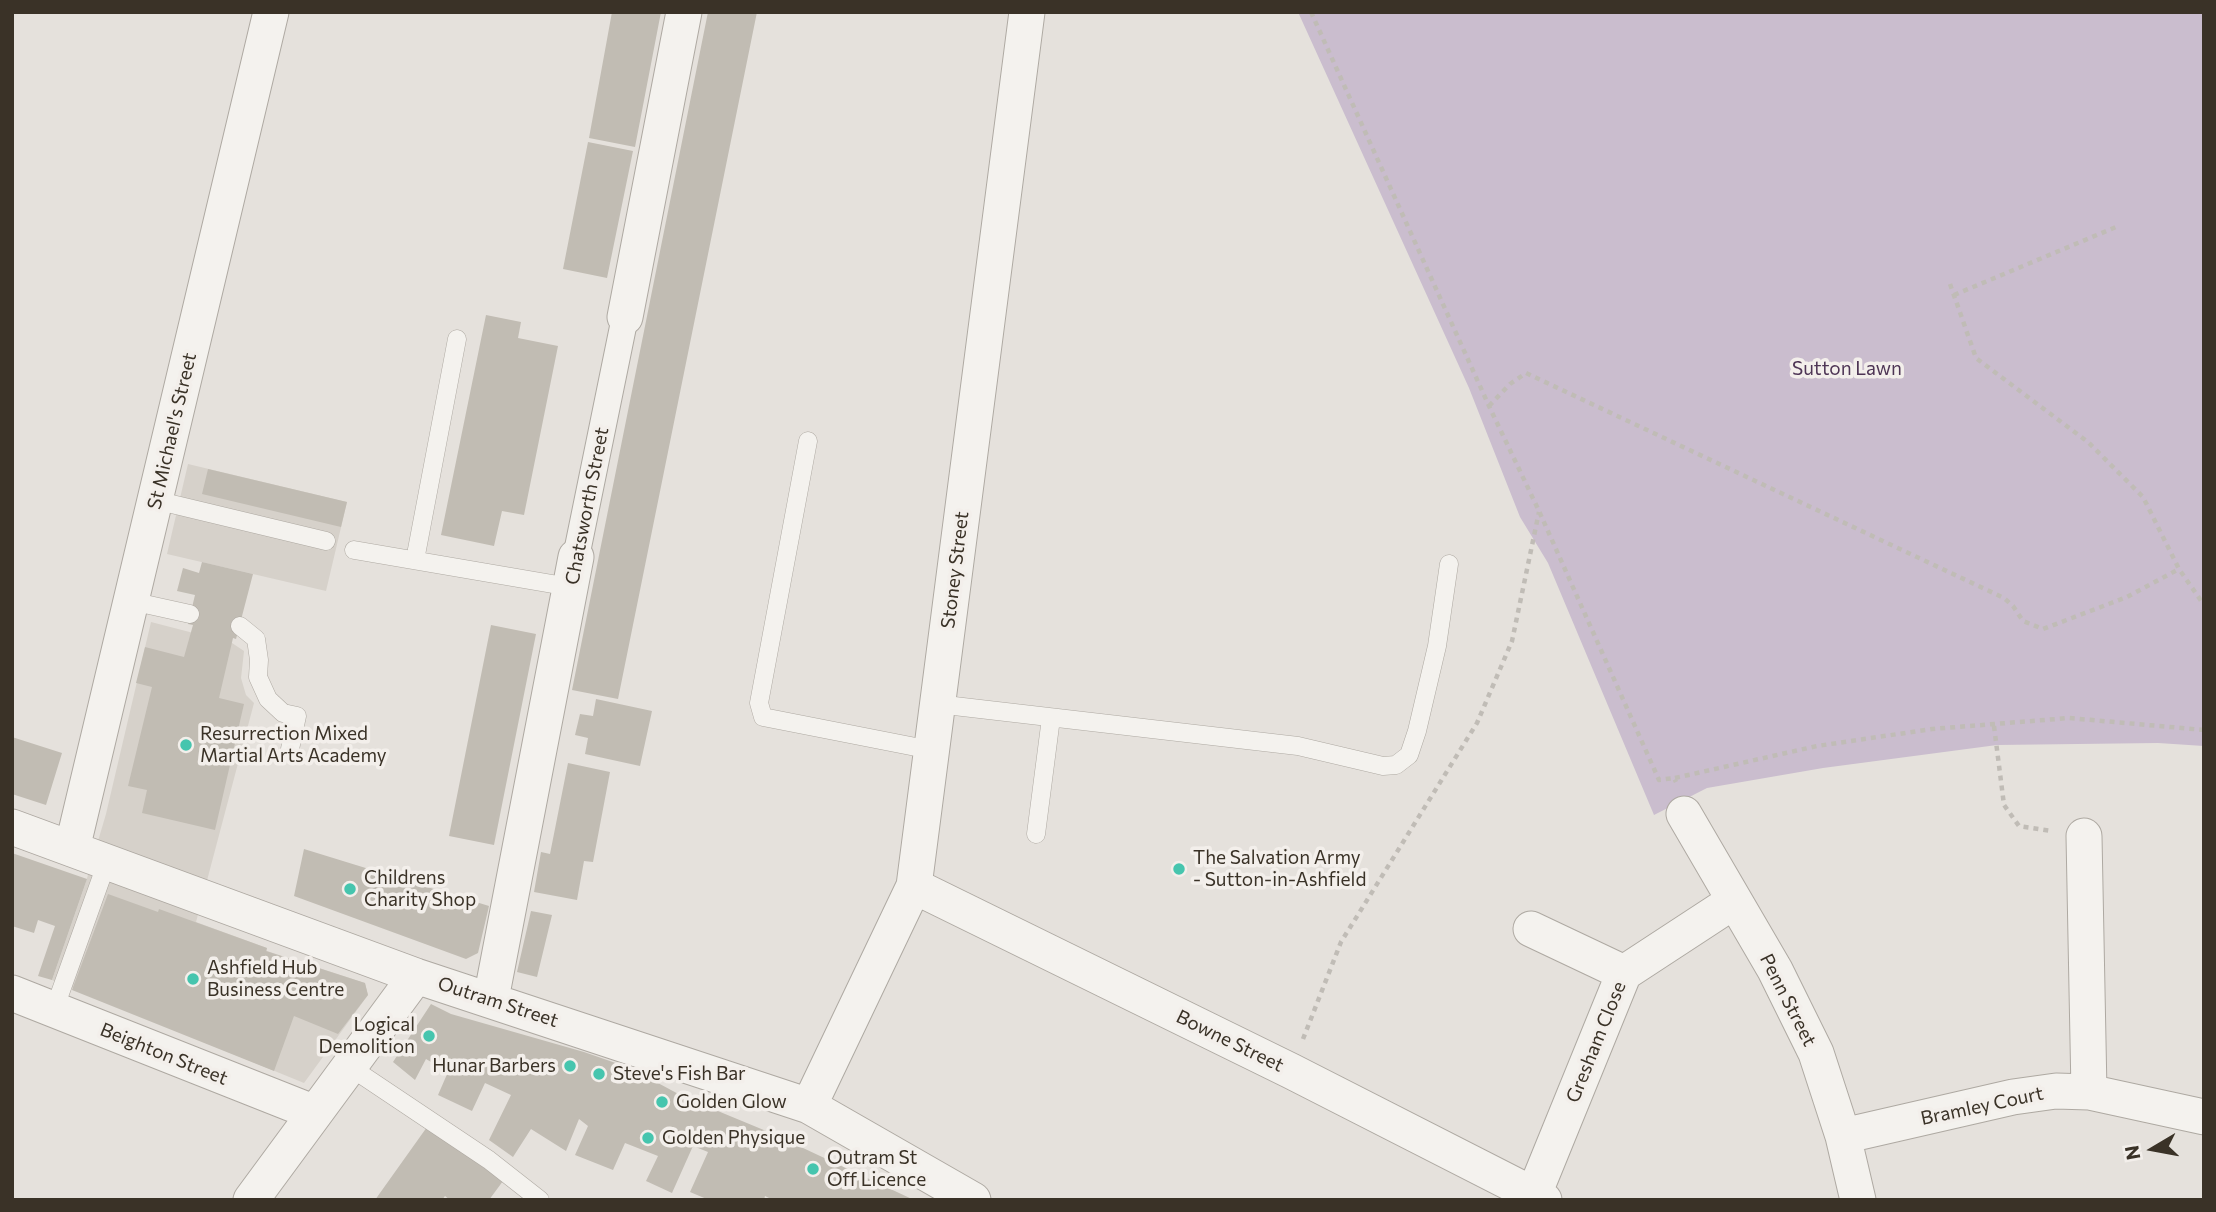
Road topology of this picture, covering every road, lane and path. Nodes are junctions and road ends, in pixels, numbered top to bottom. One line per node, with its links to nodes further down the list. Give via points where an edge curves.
1 (684, 12): 8 (street, Chatsworth Street)
2 (1027, 12): 24 (street, Stoney Street)
3 (1311, 12): 10 (path)
4 (269, 13): 12 (street, St Michael's Street)
5 (2116, 227): 7 (path)
6 (1950, 284): 7 (path)
7 (1954, 295): 18 (path, via 1976,358 2088,442 2143,497)
8 (625, 317): 19 (street, Chatsworth Street)
9 (457, 339): 16 (lane)
10 (1489, 406): 13 (path); 18 (path, via 1526,373 2004,598 2023,621 2043,629 2127,597)
11 (808, 441): 29 (lane, via 758,703 763,717)
12 (155, 500): 14 (lane); 20 (street, St Michael's Street)
13 (1539, 511): 30 (path, via 1659,780); 46 (path, via 1512,641 1477,723 1341,942)
14 (326, 541)
15 (354, 550): 16 (lane)
16 (415, 560): 19 (lane)
17 (1449, 564): 25 (lane, via 1437,646 1417,731 1409,755 1396,765 1298,746)
18 (2179, 569): 21 (path)
19 (573, 572): 43 (street, Chatsworth Street)
20 (131, 601): 22 (lane); 35 (street, St Michael's Street)
21 (2204, 605)
22 (190, 614)
23 (240, 626): 28 (lane, via 256,639 258,677 268,699 283,713 297,716)
24 (937, 705): 25 (lane); 29 (street, Stoney Street)
25 (1051, 718): 33 (lane)
26 (1994, 726): 27 (path, via 2069,718); 30 (path, via 1932,729 1817,746); 34 (path, via 2004,805 2019,825)
27 (2204, 730)
28 (290, 749)
29 (931, 750): 37 (street, Stoney Street)
30 (1674, 778): 31 (path, via 1686,804 1681,806)
31 (1684, 814): 38 (street, Penn Street)
32 (12, 827): 35 (street, Outram Street)
33 (1036, 834)
34 (2084, 836): 47 (street)
35 (72, 849): 36 (street, Outram Street)
36 (107, 862): 41 (street, Outram Street); 44 (lane)
37 (914, 886): 46 (street, Bowne Street); 48 (street, Stoney Street)
38 (1734, 901): 40 (street, Gresham Close); 51 (street, Penn Street, via 1776,970 1816,1053)
39 (1531, 929): 40 (street)
40 (1624, 973): 52 (street, Gresham Close)
41 (416, 976): 43 (street, Outram Street); 45 (street)
42 (12, 993): 44 (street, Beighton Street)
43 (491, 999): 48 (street, Outram Street)
44 (54, 1010): 49 (street, Beighton Street)
45 (350, 1067): 49 (street); 54 (lane, via 489,1160)
46 (1291, 1071): 52 (street, Bowne Street)
47 (2089, 1092): 50 (street, Bramley Court); 51 (street, Bramley Court, via 2013,1097)
48 (809, 1106): 55 (street, Outram Street)
49 (315, 1113): 53 (street)
50 (2204, 1117)
51 (1843, 1136): 56 (street, Penn Street)
52 (1539, 1197)
53 (251, 1200)
54 (540, 1200)
55 (973, 1200)
56 (1858, 1200)

